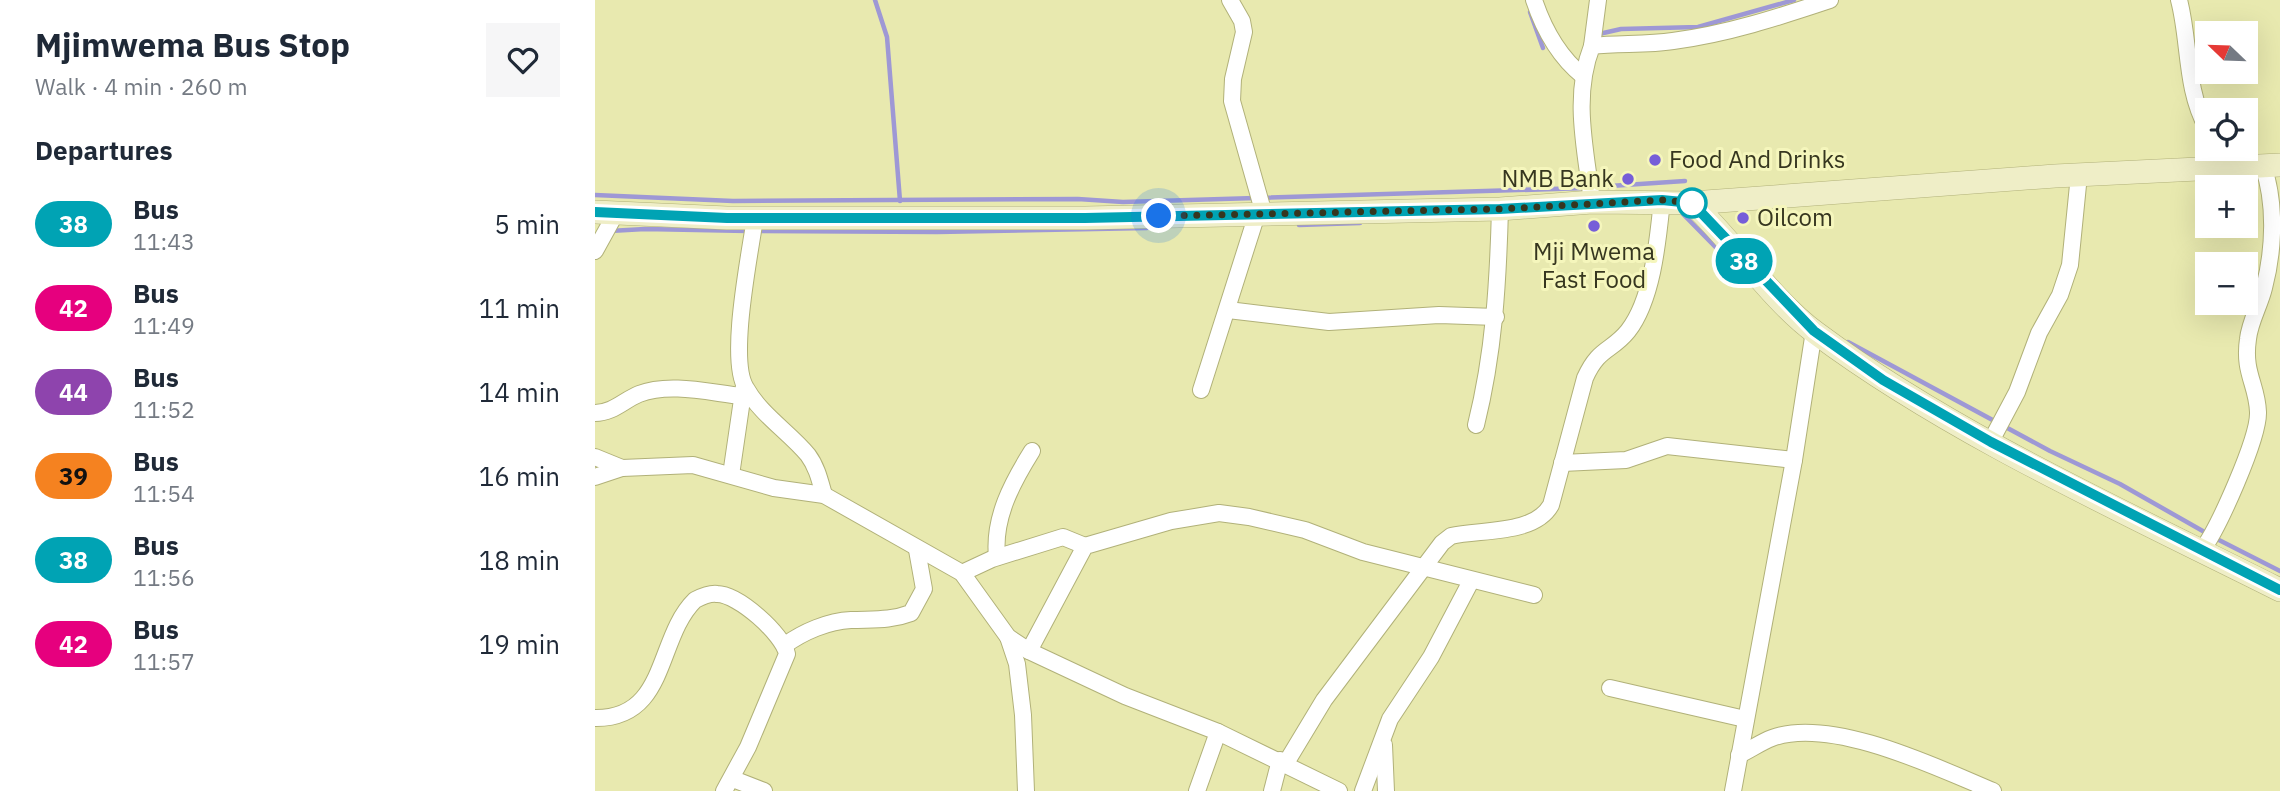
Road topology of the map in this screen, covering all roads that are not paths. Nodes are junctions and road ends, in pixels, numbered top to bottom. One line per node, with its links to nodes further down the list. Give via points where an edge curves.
1 (1230, 0): 18 (street, via 1244,32 1233,101)
2 (1534, 0): 7 (street, via 1549,38 1567,64)
3 (1598, 0): 6 (street)
4 (1830, 0): 6 (street, via 1708,35)
5 (2179, 0): 8 (street)
6 (1592, 47): 7 (street)
7 (1583, 76): 14 (street, via 1581,131)
8 (2195, 104)
9 (2195, 160): 12 (main road)
10 (2244, 161): 11 (main road)
11 (2272, 165): 39 (street, via 2268,180 2272,234 2246,353 2246,372 2258,414 2220,519)
12 (2079, 175): 15 (main road); 28 (street, via 2070,265)
13 (1662, 200): 14 (main road); 15 (main road); 32 (street, via 1655,261 1638,317 1621,339 1592,362)
14 (1592, 202): 16 (main road)
15 (1692, 203): 23 (main road)
16 (1500, 209): 18 (main road); 22 (street)
17 (605, 212): 19 (main road); 20 (street)
18 (1261, 214): 19 (main road); 21 (street)
19 (755, 218): 25 (street, via 738,357)
20 (595, 251)
21 (1228, 310): 22 (street, via 1329,321); 24 (street)
22 (1496, 317): 27 (street)
23 (1814, 331): 28 (main road, via 1883,380); 31 (street)
24 (1201, 390)
25 (743, 391): 26 (street, via 664,389); 34 (street); 36 (street, via 809,456)
26 (595, 413)
27 (1476, 425)
28 (1991, 442): 39 (main road)
29 (1033, 451): 40 (street, via 1000,516)
30 (595, 457): 33 (street)
31 (1794, 460): 32 (street, via 1667,446 1626,460); 51 (street)
32 (1562, 463): 41 (street, via 1545,516 1529,524 1451,536)
33 (622, 468): 34 (street, via 693,465); 35 (street)
34 (731, 475): 36 (street, via 774,488)
35 (595, 477)
36 (824, 495): 38 (street)
37 (1085, 546): 40 (street, via 1063,537); 41 (street, via 1171,521 1219,513 1305,530); 48 (street)
38 (917, 550): 42 (street); 47 (street, via 924,589 911,613 878,621 840,621)
39 (2202, 551): 44 (main road)
40 (997, 557): 42 (street)
41 (1420, 568): 43 (street); 55 (street)
42 (962, 573): 46 (street)
43 (1471, 581): 45 (street); 53 (street)
44 (2280, 590)
45 (1534, 595)
46 (1008, 637): 48 (street); 58 (street, via 1017,664 1023,715)
47 (785, 645): 50 (street, via 770,626 729,597 718,593 702,597 691,605 642,701 620,715); 56 (street, via 781,671)
48 (1029, 651): 52 (street, via 1125,696)
49 (1610, 688): 51 (street)
50 (595, 718)
51 (1745, 719): 54 (street)
52 (1218, 732): 55 (street); 59 (street)
53 (1383, 733): 62 (street); 63 (street)
54 (1739, 755): 64 (street); 65 (street, via 1773,737 1842,737 1883,747)
55 (1283, 762): 60 (street); 61 (street)
56 (728, 785): 57 (street)
57 (764, 791)
58 (1026, 791)
59 (1197, 791)
60 (1272, 791)
61 (1339, 791)
62 (1363, 791)
63 (1386, 791)
64 (1733, 791)
65 (1993, 791)

